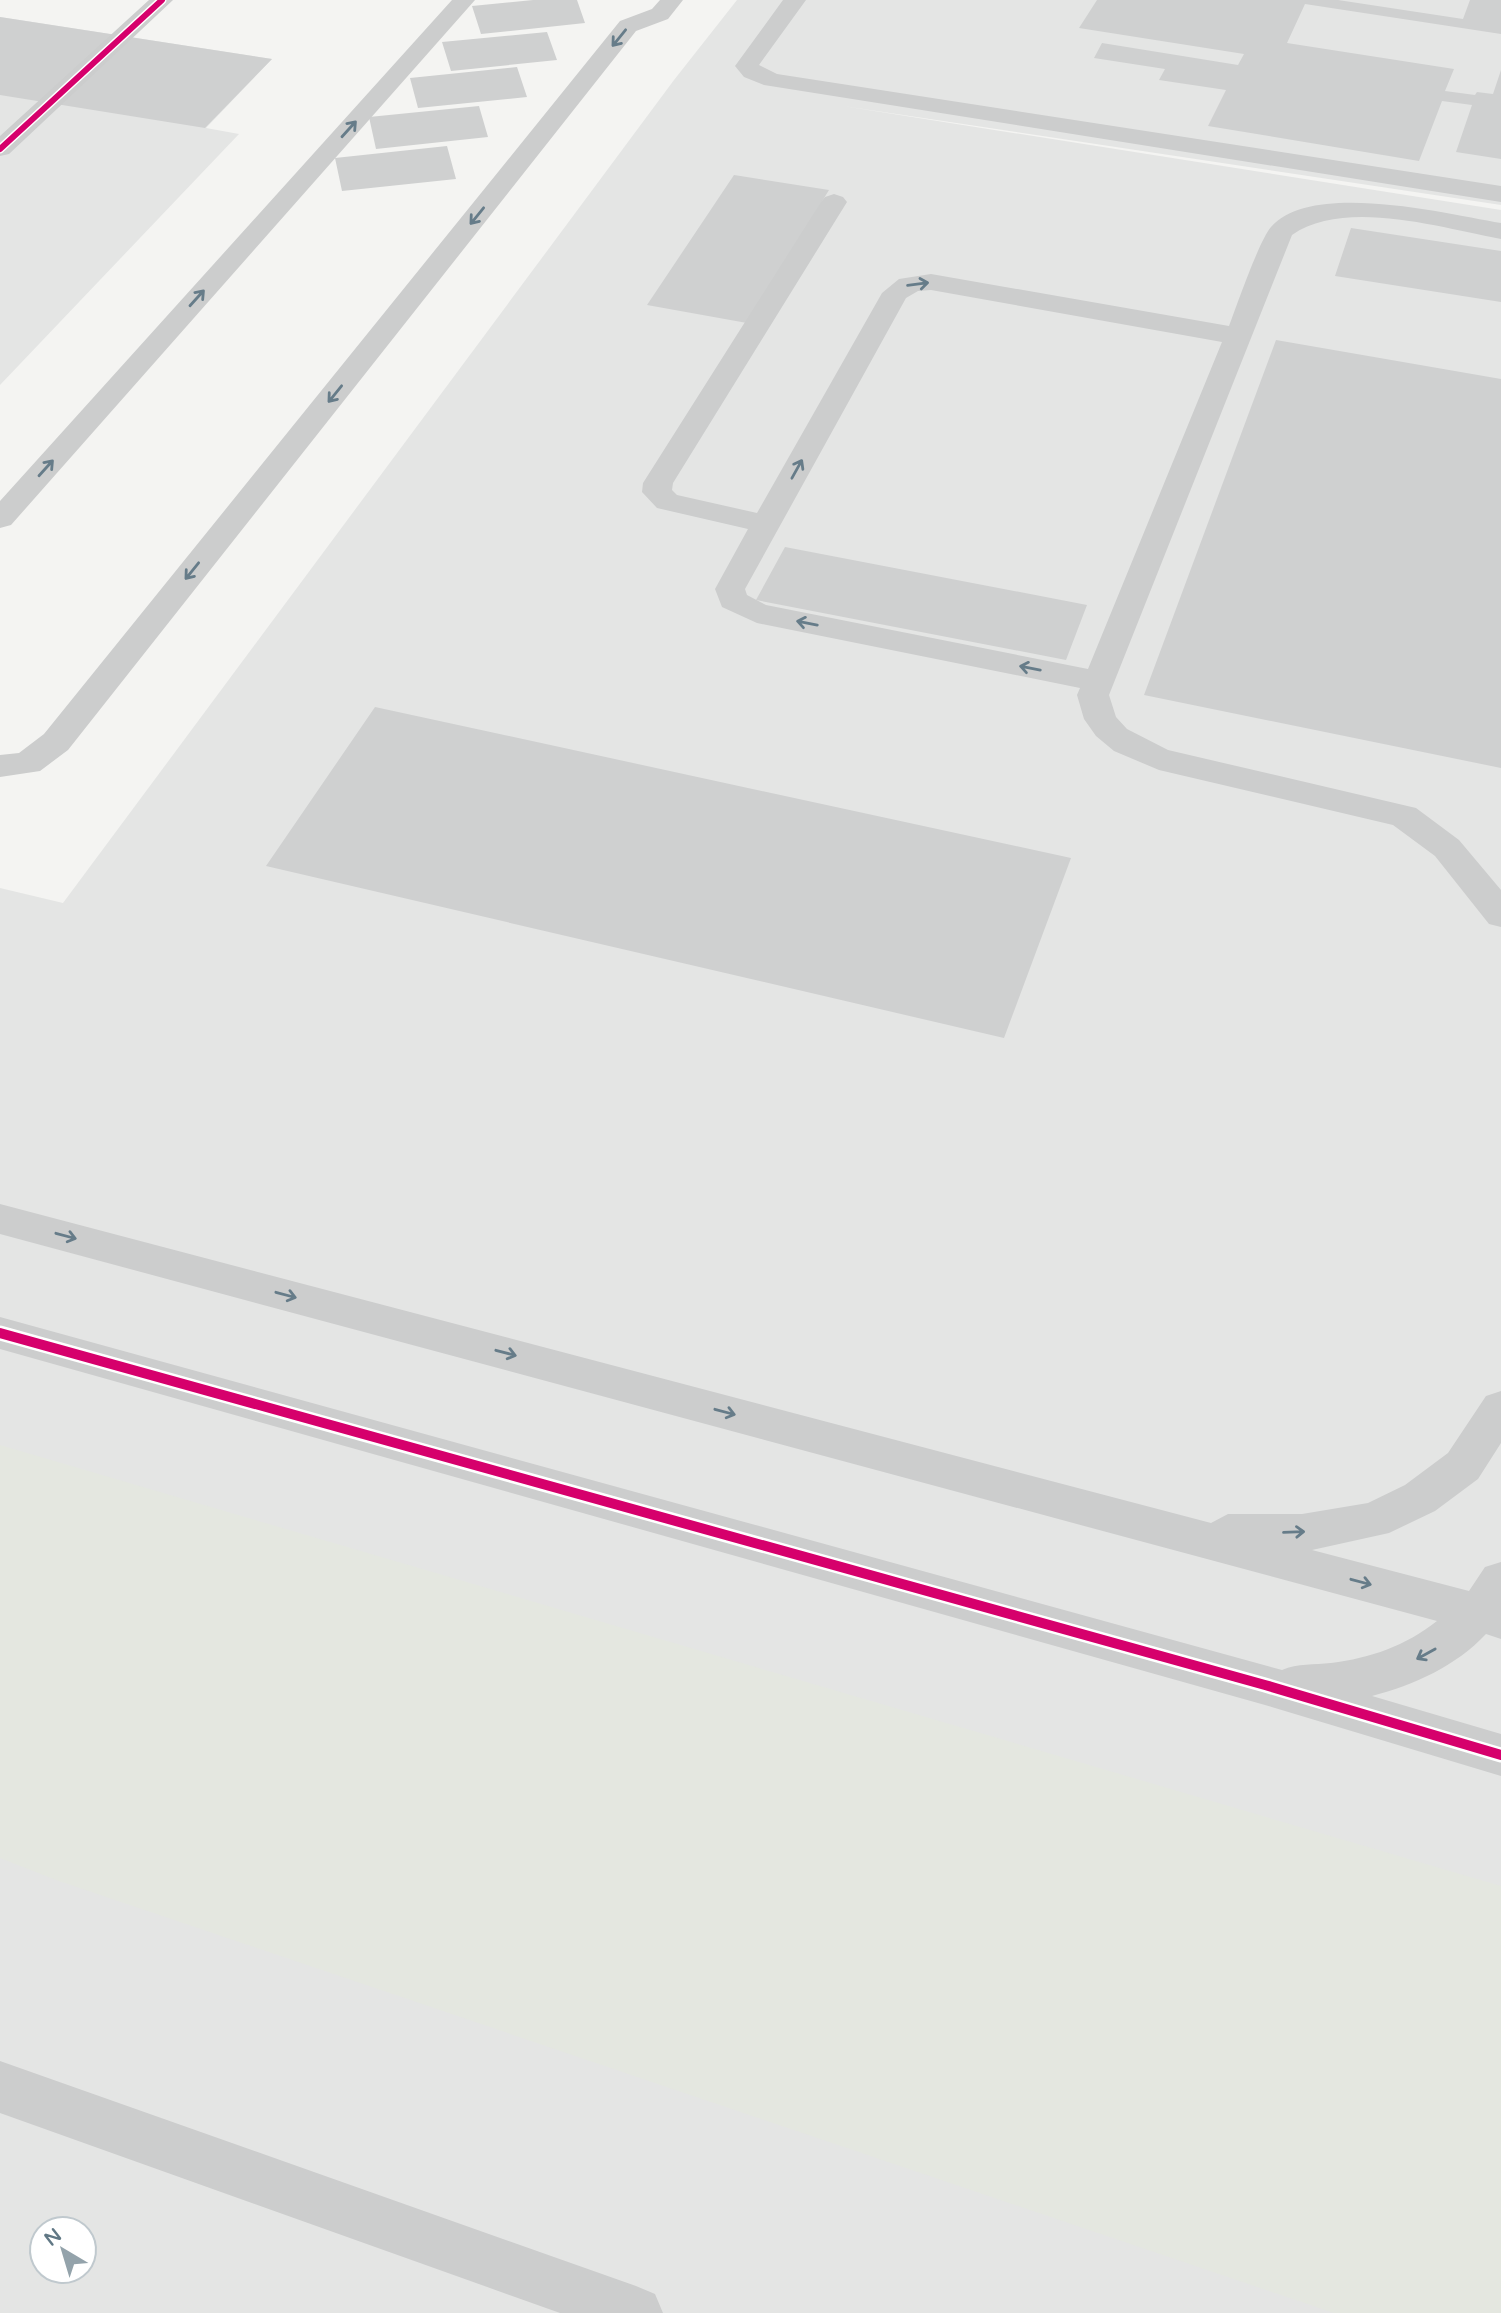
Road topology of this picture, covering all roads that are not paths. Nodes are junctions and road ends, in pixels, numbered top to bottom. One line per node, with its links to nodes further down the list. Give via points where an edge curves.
1 (162, 0): 5 (street)
2 (464, 0): 10 (street, one-way to 2)
3 (672, 0): 13 (street, one-way to 13, via 660,14 628,26 56,742 28,763)
4 (795, 0): 6 (street, via 750,60 751,72 772,80)
5 (0, 149)
6 (1501, 194)
7 (834, 202): 11 (street, via 658,483 657,492 667,502 684,509)
8 (1501, 231): 9 (street, via 1350,208 1307,213 1281,231)
9 (1237, 336): 11 (street, one-way to 9, via 895,293 904,286 932,282); 12 (street)
10 (0, 519)
11 (766, 524): 12 (street, one-way to 11, via 743,608 733,600 730,589)
12 (1097, 681): 14 (street, via 1094,711 1129,748 1404,816 1456,854)
13 (0, 766)
14 (1501, 915)
15 (0, 1219): 18 (street, one-way to 18)
16 (0, 1333): 20 (street)
17 (1501, 1408): 18 (street, one-way to 17, via 1302,1533 1374,1520 1420,1498 1463,1466)
18 (1176, 1532): 19 (street, one-way to 19)
19 (1494, 1605): 20 (street, one-way to 20, via 1422,1657 1379,1675 1330,1685)
20 (1265, 1685): 21 (street)
21 (1501, 1755)
22 (0, 2087): 23 (street)
23 (636, 2313)

